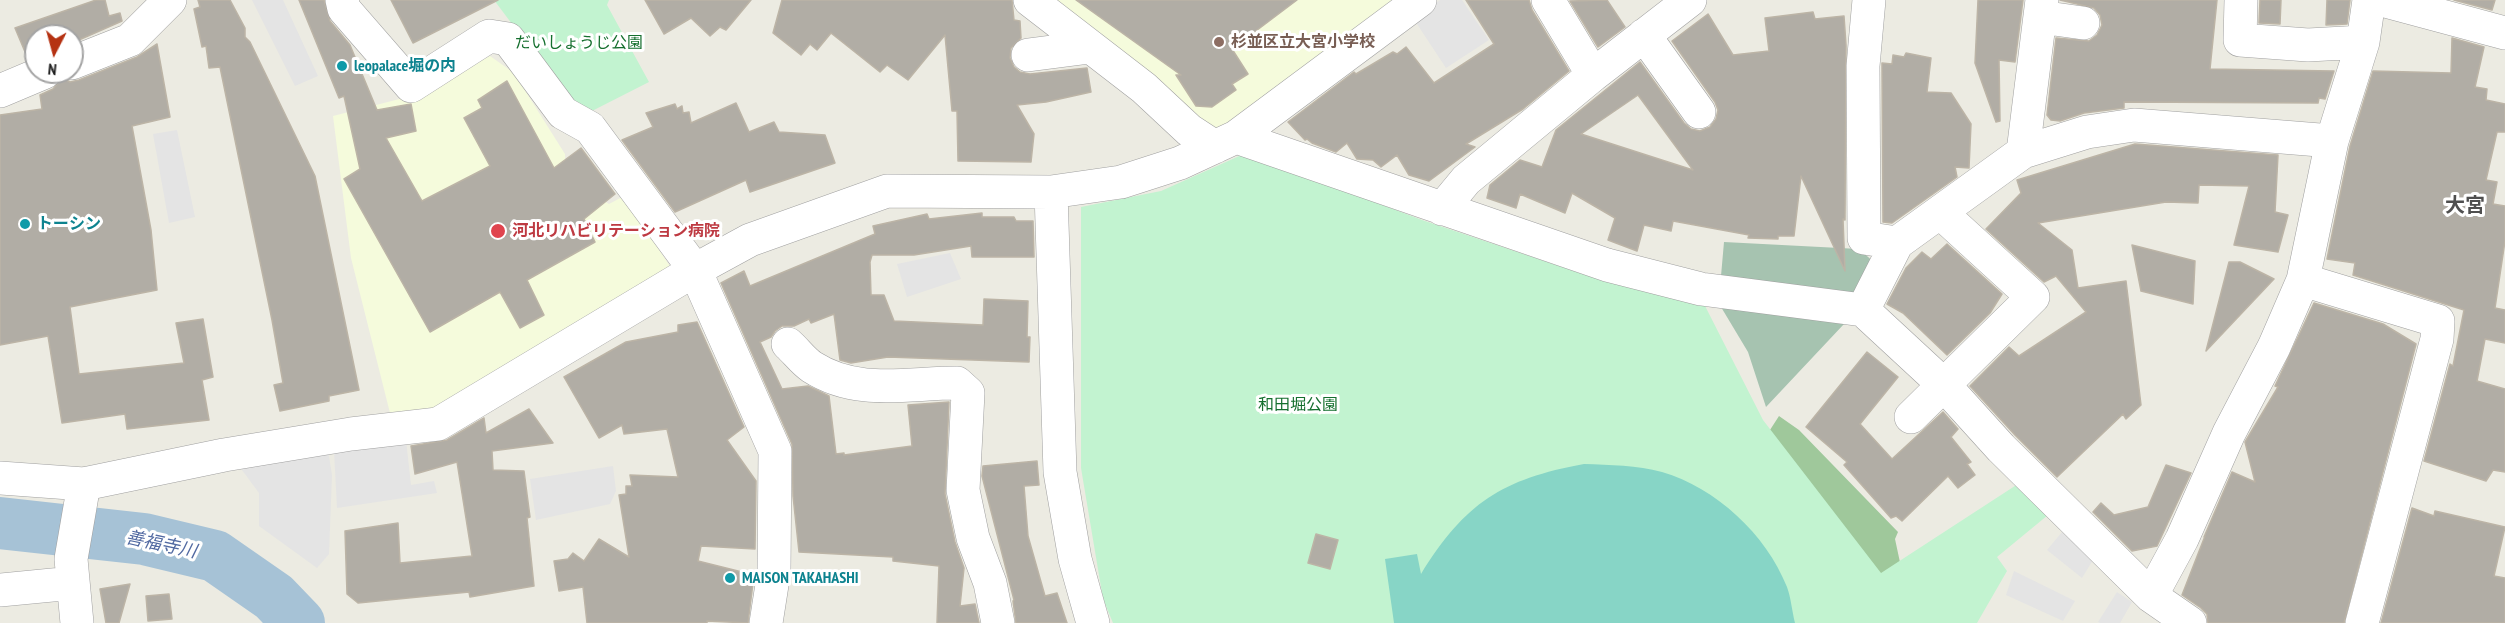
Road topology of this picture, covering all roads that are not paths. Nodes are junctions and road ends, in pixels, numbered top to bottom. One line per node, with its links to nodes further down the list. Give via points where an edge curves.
1 (170, 0): 18 (street, via 130,40)
2 (342, 0): 30 (street, via 344,9 411,86 489,36 508,39 563,113 590,128)
3 (1030, 0): 16 (street)
4 (1420, 0): 24 (street)
5 (1548, 0): 19 (street)
6 (1690, 0): 14 (street)
7 (1869, 0): 29 (street, via 1863,66 1864,238)
8 (2241, 0): 15 (street, via 2240,40 2308,45)
9 (2369, 0): 15 (street)
10 (2382, 0): 13 (street)
11 (2041, 8): 12 (street); 25 (street)
12 (2083, 22)
13 (2505, 33)
14 (1644, 35): 19 (street); 22 (street)
15 (2363, 42): 23 (street)
16 (1090, 47): 17 (street); 24 (street, via 1144,88 1189,130)
17 (1028, 54)
18 (84, 58)
19 (1593, 75): 27 (street, via 1466,180)
20 (24, 81): 21 (street)
21 (0, 91)
22 (1699, 112)
23 (2332, 141): 25 (street, via 2134,124 2087,132); 31 (street)
24 (1225, 142): 26 (street, via 1180,163 1121,182); 27 (street)
25 (2023, 152): 28 (street)
26 (1051, 192): 30 (street, via 887,191 750,240); 44 (street, via 1060,472 1075,559)
27 (1442, 209): 32 (street, via 1607,265 1701,289)
28 (1941, 213): 29 (street); 34 (street, via 2033,297)
29 (1897, 243): 32 (street)
30 (695, 270): 37 (street, via 438,424 224,456); 42 (street, via 775,451 774,572)
31 (2303, 280): 40 (street, via 2182,539); 46 (street, via 2438,321 2437,339)
32 (1863, 310): 34 (street)
33 (788, 344): 43 (street, via 812,367 846,382 877,388 957,383 968,393 963,490)
34 (1944, 385): 35 (street); 40 (street, via 2001,448)
35 (1911, 417)
36 (0, 478): 37 (street)
37 (83, 492): 38 (street)
38 (72, 571): 39 (street); 41 (street)
39 (0, 590)
40 (2151, 596): 45 (street)
41 (77, 623)
42 (766, 623)
43 (998, 623)
44 (1093, 623)
45 (2190, 623)
46 (2362, 623)

